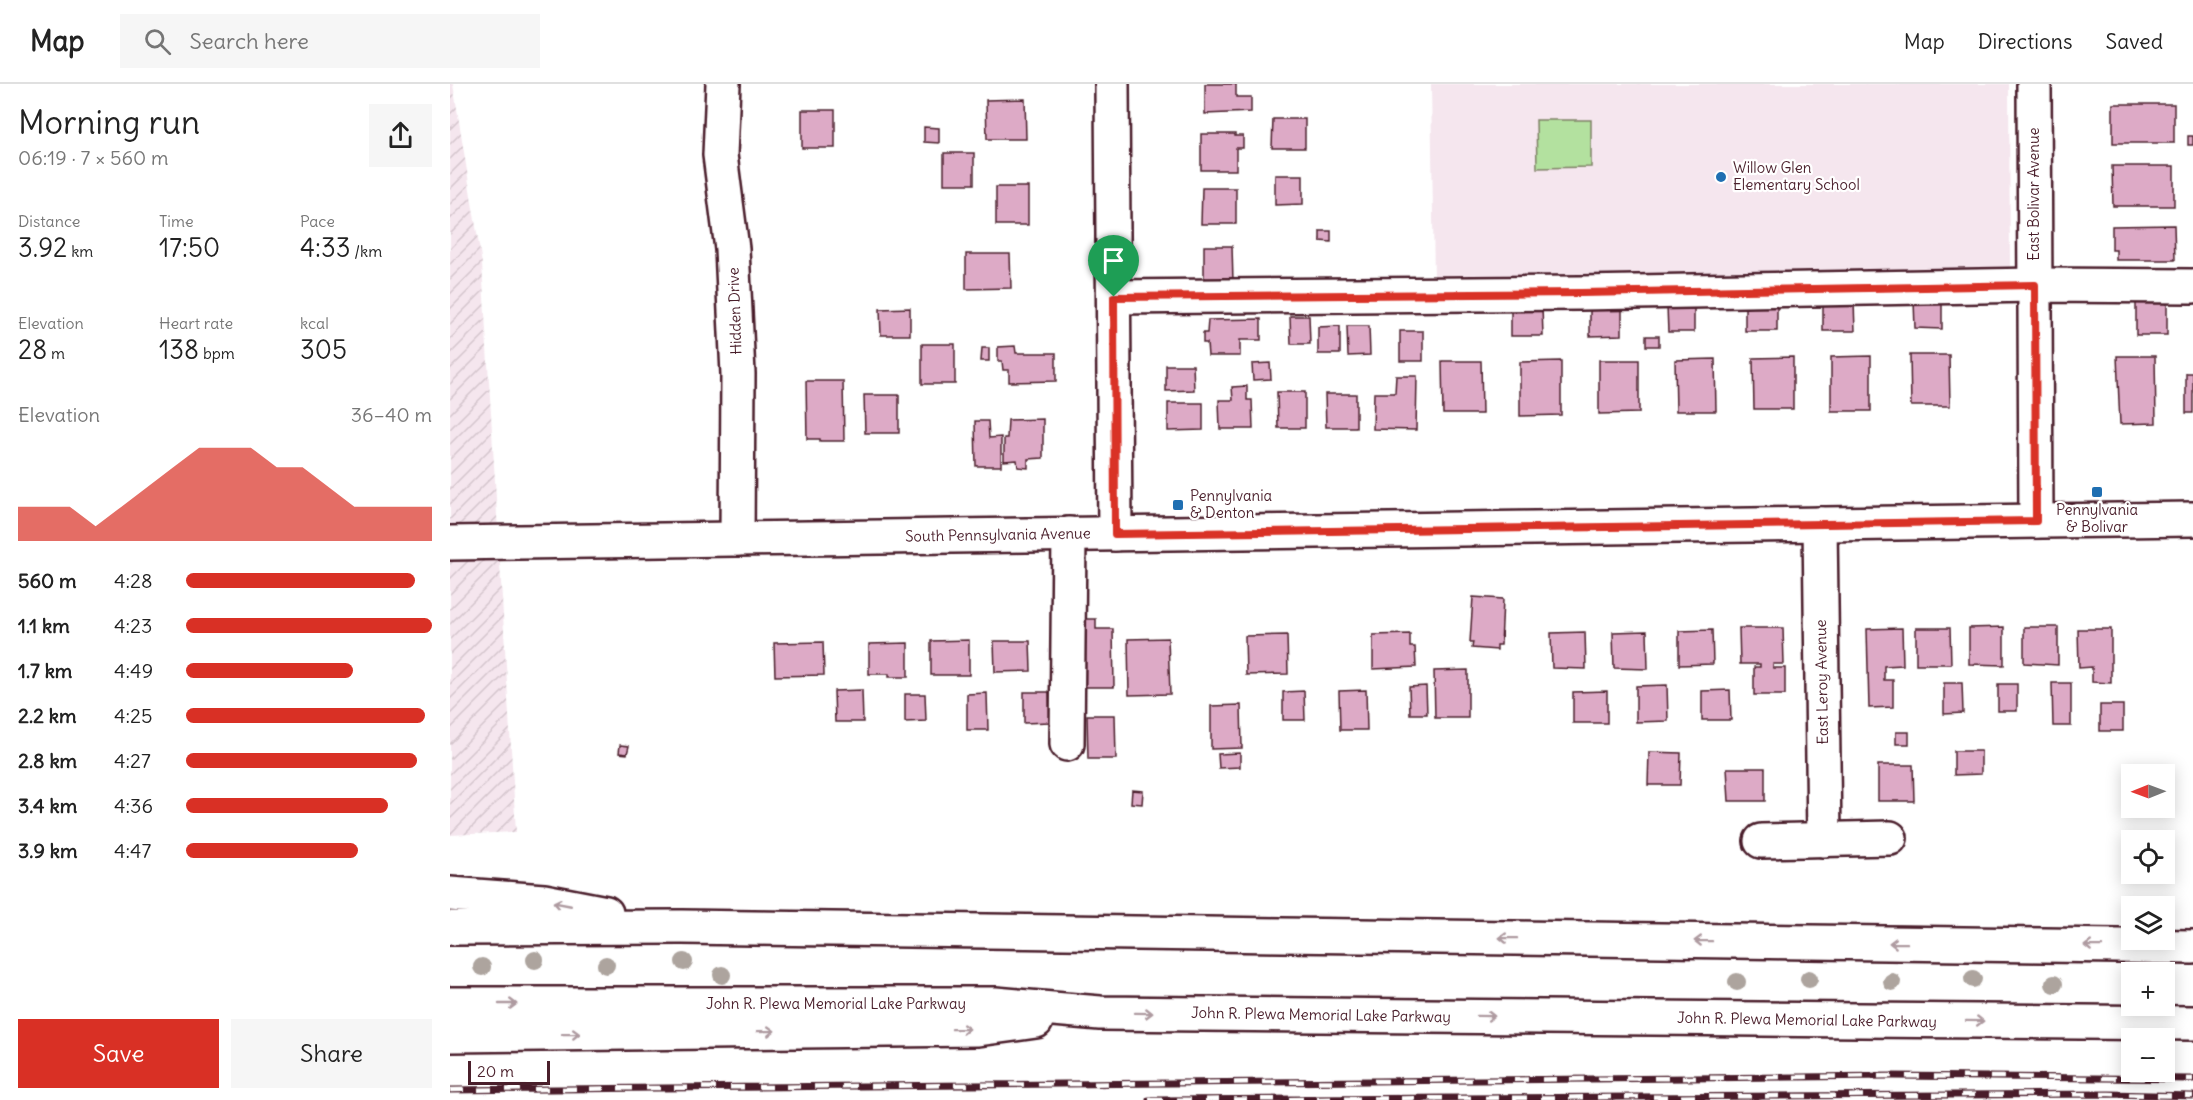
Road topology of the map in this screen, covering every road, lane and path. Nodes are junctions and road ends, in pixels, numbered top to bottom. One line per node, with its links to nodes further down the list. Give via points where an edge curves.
1 (723, 84): 12 (main road, Hidden Drive, via 720,155 732,249 738,374)
2 (1112, 84): 6 (main road)
3 (2034, 84): 4 (main road, East Bolivar Avenue)
4 (2035, 285): 5 (main road); 6 (main road); 8 (main road, East Bolivar Avenue)
5 (2193, 286)
6 (1114, 297): 11 (main road)
7 (2193, 519): 8 (main road, South Pennsylvania Avenue)
8 (2036, 521): 9 (main road, South Pennsylvania Avenue)
9 (1820, 524): 11 (main road, South Pennsylvania Avenue); 16 (main road, East Leroy Avenue)
10 (1070, 534): 11 (main road, South Pennsylvania Avenue); 12 (main road, South Pennsylvania Avenue); 14 (main road)
11 (1115, 534)
12 (736, 539): 13 (main road, South Pennsylvania Avenue)
13 (450, 543)
14 (1067, 744)
15 (1890, 838): 16 (main road)
16 (1824, 840): 17 (main road)
17 (1761, 841)
18 (450, 894): 19 (main road, one-way to 18, via 544,901)
19 (681, 927): 20 (main road); 21 (main road, one-way to 19)
20 (450, 928)
21 (2193, 947)
22 (450, 1004): 23 (main road, John R. Plewa Memorial Lake Parkway, one-way to 23, via 995,1004)
23 (1100, 1013): 24 (main road, John R. Plewa Memorial Lake Parkway, one-way to 24); 25 (main road, one-way to 23, via 978,1029)
24 (2193, 1023)
25 (450, 1035)

